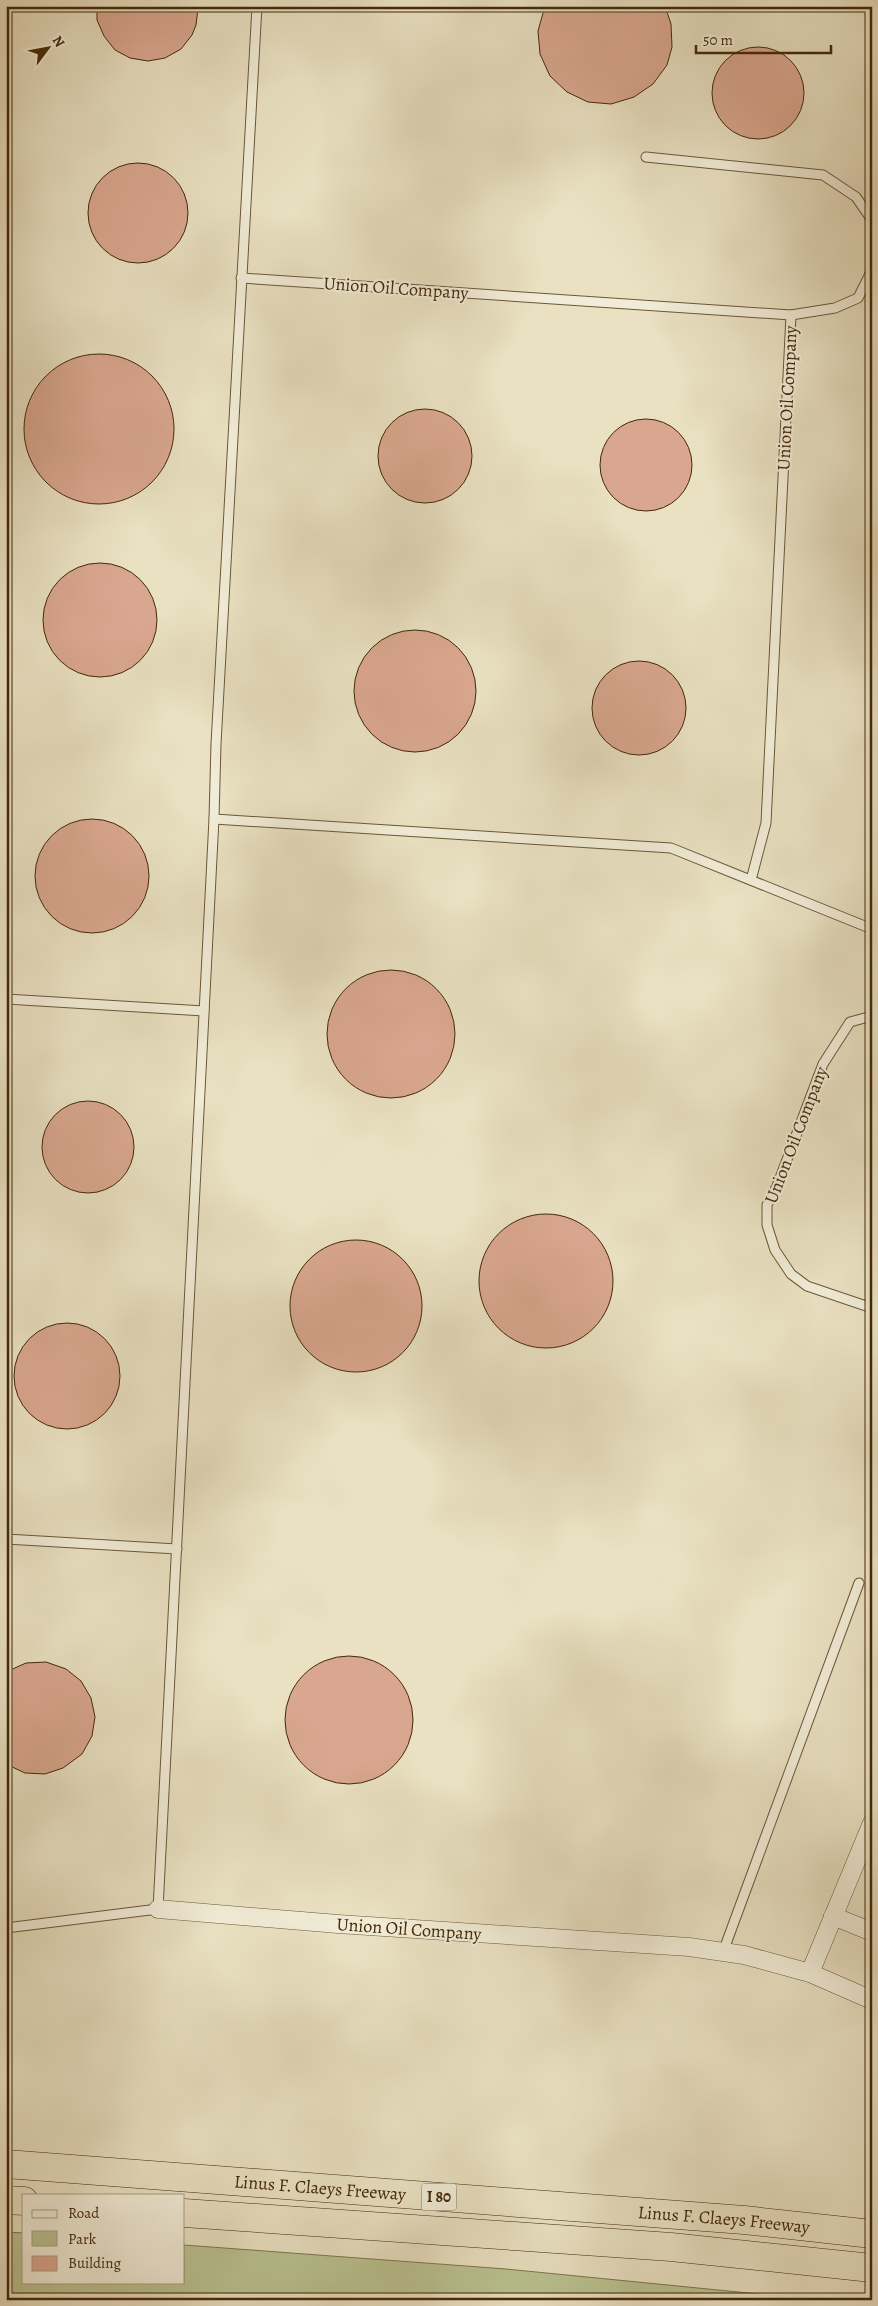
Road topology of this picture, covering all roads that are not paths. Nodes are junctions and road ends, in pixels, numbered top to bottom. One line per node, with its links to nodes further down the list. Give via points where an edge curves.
1 (256, 6): 5 (lane)
2 (646, 157): 3 (lane, via 823,175 856,197)
3 (872, 220)
4 (872, 270): 6 (lane, via 858,298 835,308)
5 (242, 278): 6 (lane, Union Oil Company); 7 (lane)
6 (791, 315): 8 (lane, Union Oil Company, via 766,823)
7 (214, 820): 8 (lane, via 671,848); 11 (lane)
8 (751, 880): 9 (lane)
9 (872, 929)
10 (6, 999): 11 (lane)
11 (204, 1011): 15 (lane)
12 (872, 1016): 13 (lane, Union Oil Company, via 850,1022 823,1064 778,1186 767,1205 767,1224 775,1250 791,1274 807,1286)
13 (872, 1308)
14 (6, 1539): 15 (lane)
15 (177, 1549): 18 (lane)
16 (859, 1583): 22 (lane)
17 (872, 1823): 19 (street)
18 (158, 1909): 20 (lane, Union Oil Company); 22 (street, Union Oil Company)
19 (833, 1916): 21 (street); 23 (street)
20 (6, 1928)
21 (872, 1932)
22 (723, 1952): 23 (street, Union Oil Company)
23 (810, 1974): 24 (street, Union Oil Company)
24 (872, 2000)
25 (6, 2164): 29 (highway, Linus F. Claeys Freeway / I 80, via 744,2220)
26 (6, 2200): 27 (highway)
27 (22, 2201)
28 (185, 2213): 30 (highway, Linus F. Claeys Freeway / I 80, via 671,2247)
29 (872, 2234)
30 (872, 2268)

